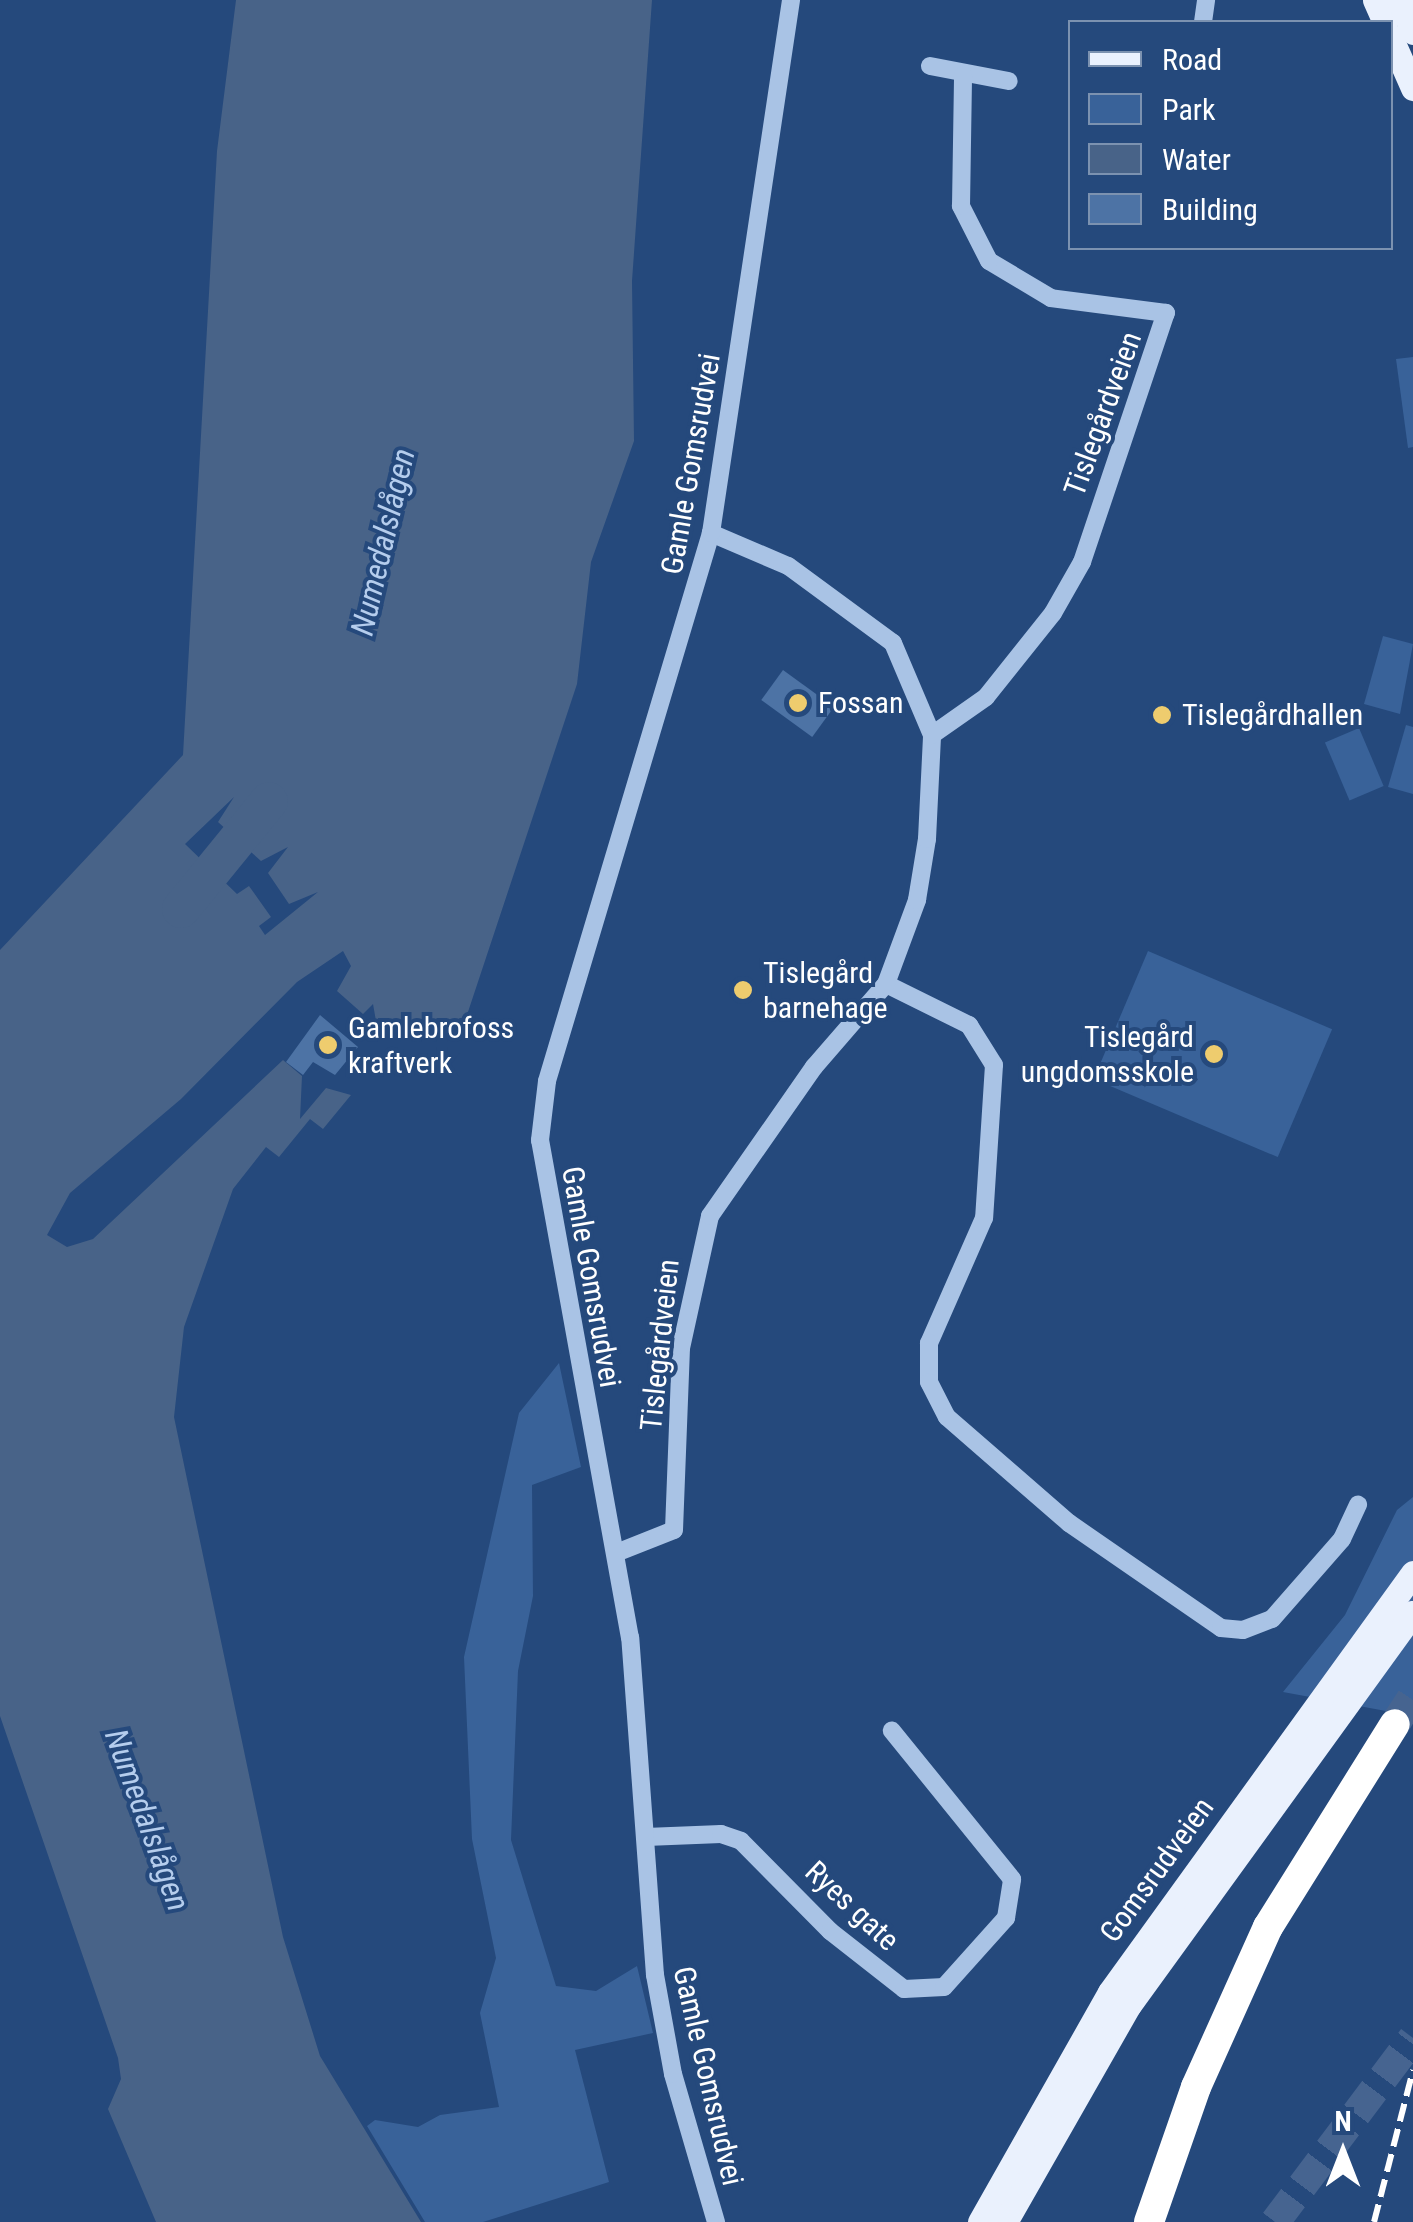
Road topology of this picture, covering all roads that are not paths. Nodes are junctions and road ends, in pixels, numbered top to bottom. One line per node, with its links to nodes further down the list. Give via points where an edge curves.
1 (791, 0): 9 (street, Gamle Gomsrudvei)
2 (1399, 0): 3 (main road)
3 (1413, 32)
4 (1393, 43): 8 (main road)
5 (930, 66): 6 (street)
6 (963, 75): 7 (street); 10 (street, Tislegårdveien, via 961,206 989,261 1051,298 1166,313 1082,562 1054,613 986,697)
7 (1009, 81)
8 (1413, 88)
9 (710, 533): 10 (street, Tislegårdveien, via 788,566 893,643); 13 (street, Gamle Gomsrudvei, via 542,1108 546,1206)
10 (932, 735): 11 (street, Tislegårdveien, via 917,900)
11 (886, 984): 12 (street, via 969,1025 991,1052 996,1105 984,1218 930,1342 930,1382 947,1417 1069,1524 1220,1628 1244,1630 1272,1619 1342,1539); 13 (street, Tislegårdveien, via 814,1067 710,1216 681,1348 674,1530)
12 (1358, 1504)
13 (616, 1553): 18 (street, Gamle Gomsrudvei, via 637,1696)
14 (1413, 1572): 20 (main road, Gomsrudveien, via 1110,1992)
15 (1413, 1613): 21 (main road, Gomsrudveien, via 1128,2004)
16 (1395, 1724): 22 (highway, via 1268,1926 1196,2087)
17 (892, 1732): 18 (street, Ryes gate, via 1012,1878 1006,1918 944,1987 904,1989 830,1931 741,1841 721,1834)
18 (646, 1837): 19 (street, Gamle Gomsrudvei, via 665,2030)
19 (716, 2222)
20 (980, 2222)
21 (1005, 2222)
22 (1149, 2222)

